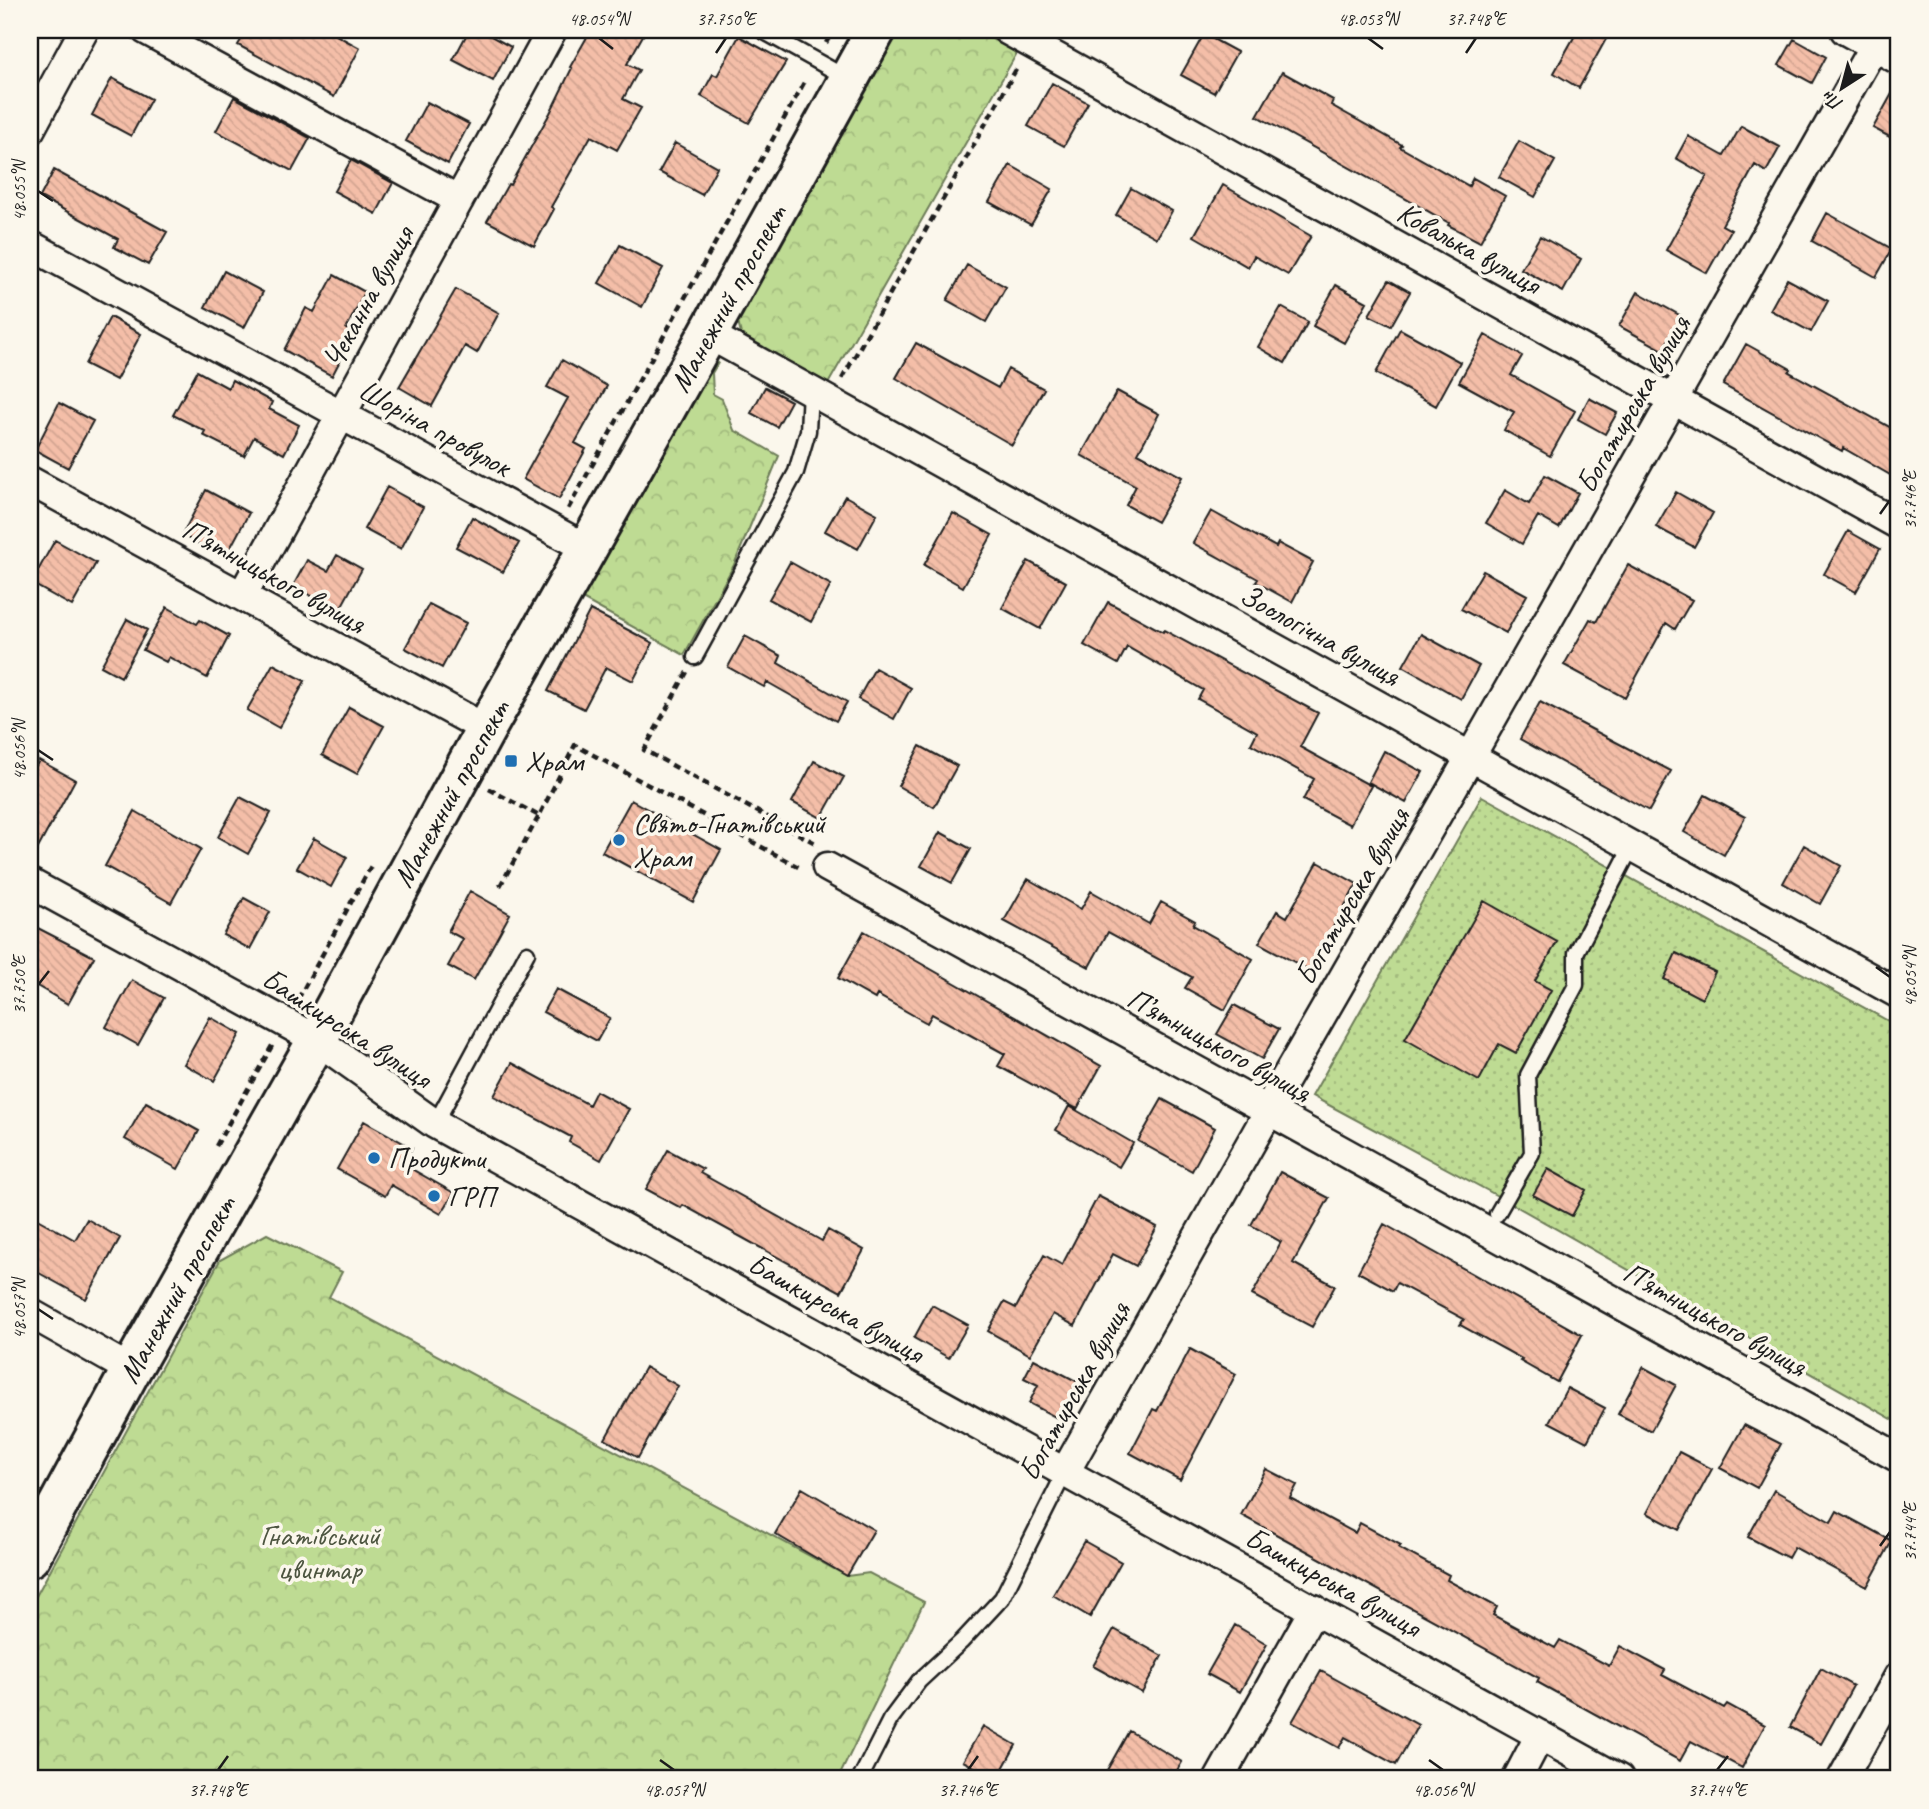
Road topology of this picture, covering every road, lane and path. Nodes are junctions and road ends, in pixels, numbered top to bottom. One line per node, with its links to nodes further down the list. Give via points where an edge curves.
1 (84, 30): 12 (street)
2 (146, 30): 13 (street)
3 (552, 30): 13 (street, Чеканна вулиця)
4 (761, 30): 11 (lane)
5 (876, 30): 11 (street, Манежний проспект)
6 (1007, 30): 9 (street, Ковалька вулиця)
7 (1845, 30): 8 (street)
8 (1879, 38): 10 (street); 17 (street, Богатирська вулиця)
9 (1031, 43): 16 (path); 17 (street, Ковалька вулиця)
10 (1899, 61)
11 (849, 79): 15 (street, Манежний проспект)
12 (30, 130)
13 (459, 200): 18 (street, Чеканна вулиця)
14 (30, 245): 18 (street, Шоріна провулок)
15 (708, 334): 16 (street, Зоологічна вулиця); 21 (street, Манежний проспект)
16 (820, 395): 23 (lane, via 796,472); 25 (street, Зоологічна вулиця)
17 (1673, 400): 20 (street, Ковалька вулиця); 25 (street, Богатирська вулиця)
18 (341, 415): 21 (street, Шоріна провулок); 22 (street, Чеканна вулиця)
19 (30, 481): 22 (street, П’ятницького вулиця)
20 (1899, 525)
21 (586, 548): 24 (street, Манежний проспект)
22 (242, 596): 24 (street, П’ятницького вулиця)
23 (695, 657): 29 (path, via 644,750 827,850)
24 (486, 729): 26 (street, Манежний проспект)
25 (1471, 756): 28 (street, Зоологічна вулиця); 35 (street, Богатирська вулиця)
26 (461, 774): 27 (path); 34 (street, Манежний проспект)
27 (538, 816): 29 (path, via 575,745 813,875); 31 (path)
28 (1632, 846): 33 (street, Зоологічна вулиця); 37 (lane, via 1576,953 1576,985 1528,1074 1532,1153)
29 (827, 867): 35 (street, П’ятницького вулиця)
30 (30, 883): 34 (street, Башкирська вулиця)
31 (500, 886)
32 (527, 953): 36 (lane)
33 (1899, 994)
34 (317, 1041): 36 (street, Башкирська вулиця); 39 (street, Манежний проспект)
35 (1269, 1111): 40 (street, П’ятницького вулиця); 41 (street, Богатирська вулиця)
36 (435, 1124): 41 (street, Башкирська вулиця)
37 (1497, 1214)
38 (30, 1314): 39 (street)
39 (131, 1370): 42 (street, Манежний проспект)
40 (1899, 1458)
41 (1065, 1472): 43 (street, Башкирська вулиця); 46 (lane, Богатирська вулиця, via 1002,1598 919,1681 890,1720)
42 (30, 1557)
43 (1314, 1609): 45 (street, Башкирська вулиця); 47 (street)
44 (1899, 1676): 50 (street)
45 (1541, 1735): 48 (street); 49 (street, Башкирська вулиця)
46 (860, 1779)
47 (1219, 1779)
48 (1517, 1779)
49 (1619, 1779)
50 (1842, 1779)

